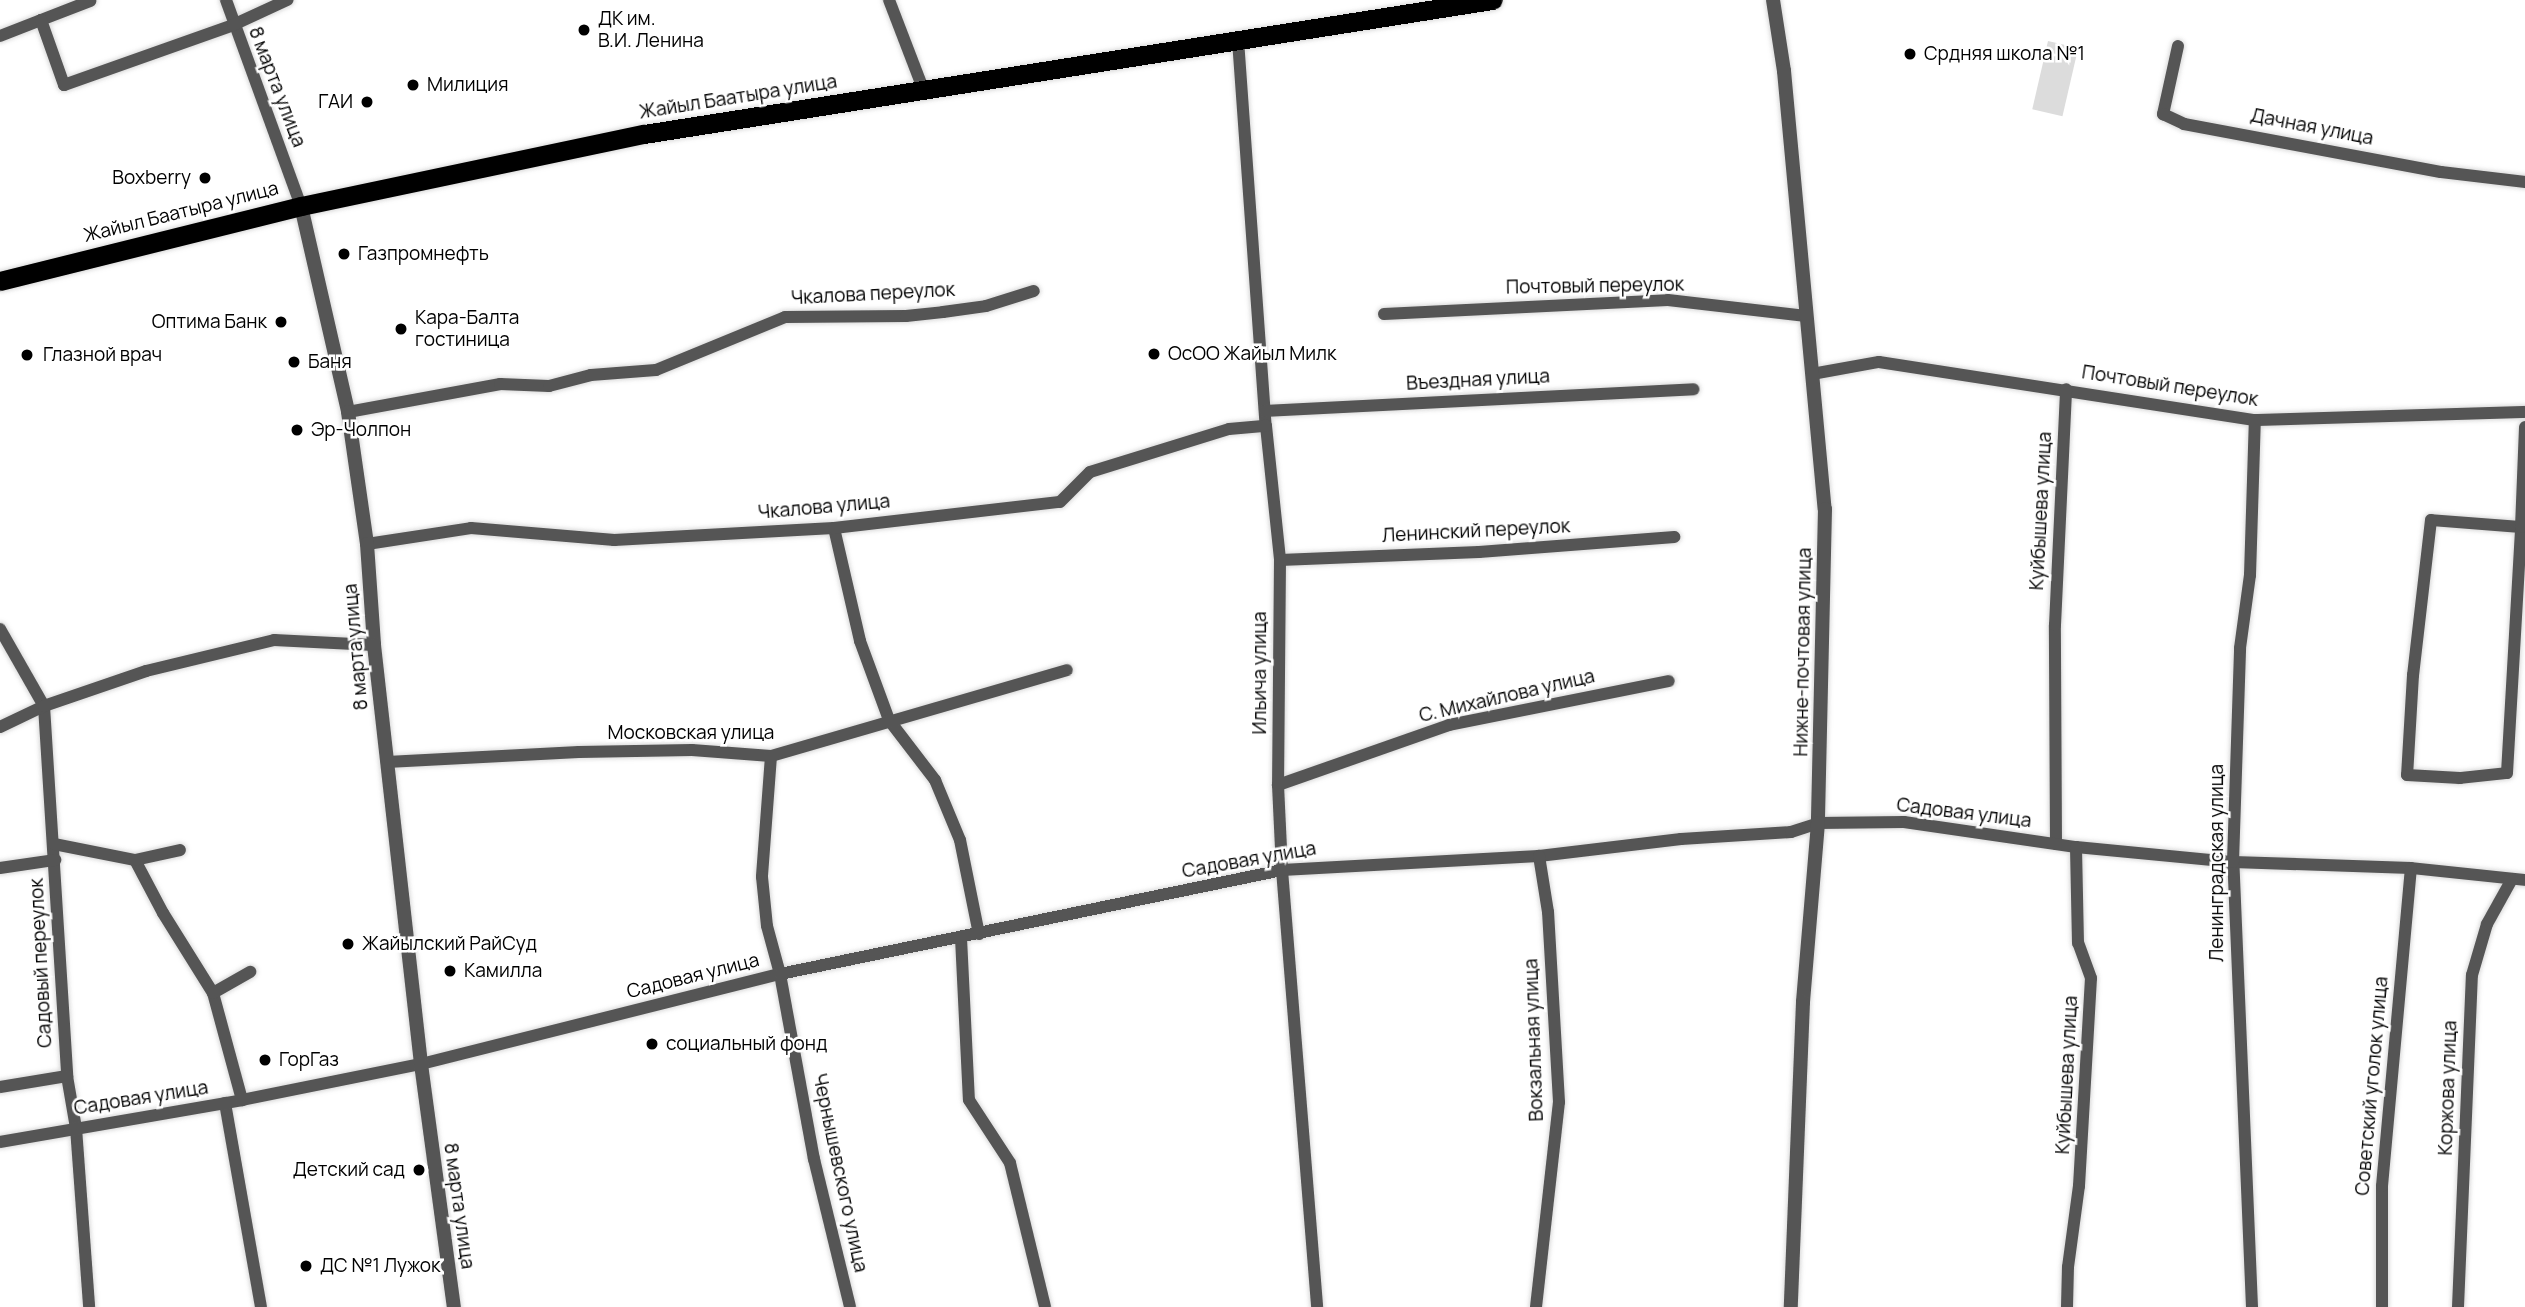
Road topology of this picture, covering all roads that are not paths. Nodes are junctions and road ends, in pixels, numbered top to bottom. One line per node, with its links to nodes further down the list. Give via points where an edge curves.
1 (226, 0): 9 (street, 8 марта улица)
2 (287, 0): 9 (street)
3 (889, 0): 13 (street)
4 (1492, 0): 7 (highway, Жайыл Баатыра улица)
5 (1773, 0): 19 (street, Нижне-почтовая улица, via 1784,71)
6 (90, 1): 8 (street)
7 (1437, 4): 11 (highway, Жайыл Баатыра улица)
8 (41, 20): 9 (street, via 64,85); 10 (street)
9 (233, 25): 15 (street, 8 марта улица)
10 (0, 36)
11 (1238, 40): 13 (highway, Жайыл Баатыра улица); 23 (street, Ильича улица)
12 (2178, 46): 14 (street, Дачная улица, via 2163,114 2184,124 2441,172)
13 (924, 91): 15 (highway, Жайыл Баатыра улица, via 644,134)
14 (2525, 181)
15 (301, 206): 16 (highway, Жайыл Баатыра улица); 24 (street, 8 марта улица)
16 (0, 281)
17 (1034, 291): 24 (street, Чкалова переулок, via 986,306 906,316 785,317 656,370 591,375 549,386 500,384)
18 (1384, 314): 19 (street, Почтовый переулок, via 1668,300)
19 (1806, 316): 20 (street, Нижне-почтовая улица)
20 (1812, 374): 22 (street, Почтовый переулок, via 1879,362); 44 (street, Нижне-почтовая улица, via 1825,509)
21 (1693, 389): 23 (street, Въездная улица)
22 (2066, 389): 26 (street, Почтовый переулок); 46 (street, Куйбышева улица, via 2055,625)
23 (1265, 411): 27 (street, Ильича улица)
24 (348, 412): 32 (street, 8 марта улица)
25 (2525, 412): 26 (street, Почтовый переулок)
26 (2255, 420): 52 (street, Ленинградская улица, via 2250,575 2240,648)
27 (1266, 426): 30 (street, Чкалова улица, via 1229,429 1090,472 1060,502); 33 (street, Ильича улица)
28 (2525, 427): 29 (street)
29 (2521, 527): 29 (street, via 2507,773 2460,778 2407,775 2431,520)
30 (834, 528): 32 (street, Чкалова улица, via 614,540 471,528); 39 (street, via 860,641)
31 (1674, 537): 33 (street, Ленинский переулок, via 1479,552)
32 (367, 544): 35 (street, 8 марта улица)
33 (1280, 560): 43 (street, Ильича улица)
34 (0, 629): 38 (street, Садовый переулок)
35 (374, 645): 38 (street, via 274,640 146,671); 42 (street, 8 марта улица)
36 (1067, 670): 39 (street, Московская улица)
37 (1669, 681): 43 (street, С. Михайлова улица, via 1450,725)
38 (44, 706): 40 (street); 45 (street, Садовый переулок)
39 (889, 720): 41 (street, Московская улица); 57 (street, via 935,780 960,840)
40 (0, 727)
41 (771, 756): 42 (street, Московская улица, via 692,750); 60 (street, Чернышевского улица, via 762,877 767,926)
42 (387, 762): 62 (street, 8 марта улица)
43 (1278, 785): 55 (street, Ильича улица)
44 (1818, 823): 46 (street, Садовая улица, via 1904,822); 49 (street, Садовая улица, via 1791,832); 76 (street, Нижне-почтовая улица, via 1803,1002)
45 (54, 844): 50 (street, Садовый переулок); 51 (street)
46 (2056, 844): 47 (street, Садовая улица)
47 (2076, 847): 52 (street, Садовая улица); 77 (street, Куйбышева улица, via 2078,943 2091,978 2080,1186)
48 (180, 850): 51 (street)
49 (1539, 856): 55 (street, Садовая улица); 75 (street, Вокзальная улица, via 1548,912 1559,1102)
50 (55, 860): 53 (street); 63 (street, Садовый переулок)
51 (135, 860): 61 (street)
52 (2233, 862): 54 (street, Садовая улица); 78 (street, Ленинградская улица)
53 (0, 868)
54 (2411, 868): 56 (street, Садовая улица); 79 (street, Советский уголок улица, via 2382,1186)
55 (1282, 870): 57 (street, Садовая улица); 74 (street, Ильича улица)
56 (2518, 879): 80 (street, Коржова улица, via 2487,924 2472,975)
57 (979, 934): 58 (street, Садовая улица)
58 (961, 938): 60 (street, Садовая улица); 73 (street, via 969,1101 1010,1163)
59 (250, 972): 61 (street)
60 (780, 974): 62 (street, Садовая улица); 72 (street, Чернышевского улица, via 814,1159)
61 (213, 993): 65 (street)
62 (421, 1064): 65 (street, Садовая улица); 71 (street, 8 марта улица)
63 (66, 1076): 64 (street); 67 (street, Садовый переулок)
64 (0, 1087)
65 (242, 1101): 66 (street, Садовая улица)
66 (225, 1103): 67 (street, Садовая улица); 70 (street)
67 (76, 1128): 68 (street, Садовая улица); 69 (street, Садовый переулок)
68 (0, 1142)
69 (89, 1307)
70 (261, 1307)
71 (454, 1307)
72 (850, 1307)
73 (1045, 1307)
74 (1317, 1307)
75 (1536, 1307)
76 (1791, 1307)
77 (2067, 1307)
78 (2252, 1307)
79 (2382, 1307)
80 (2458, 1307)

